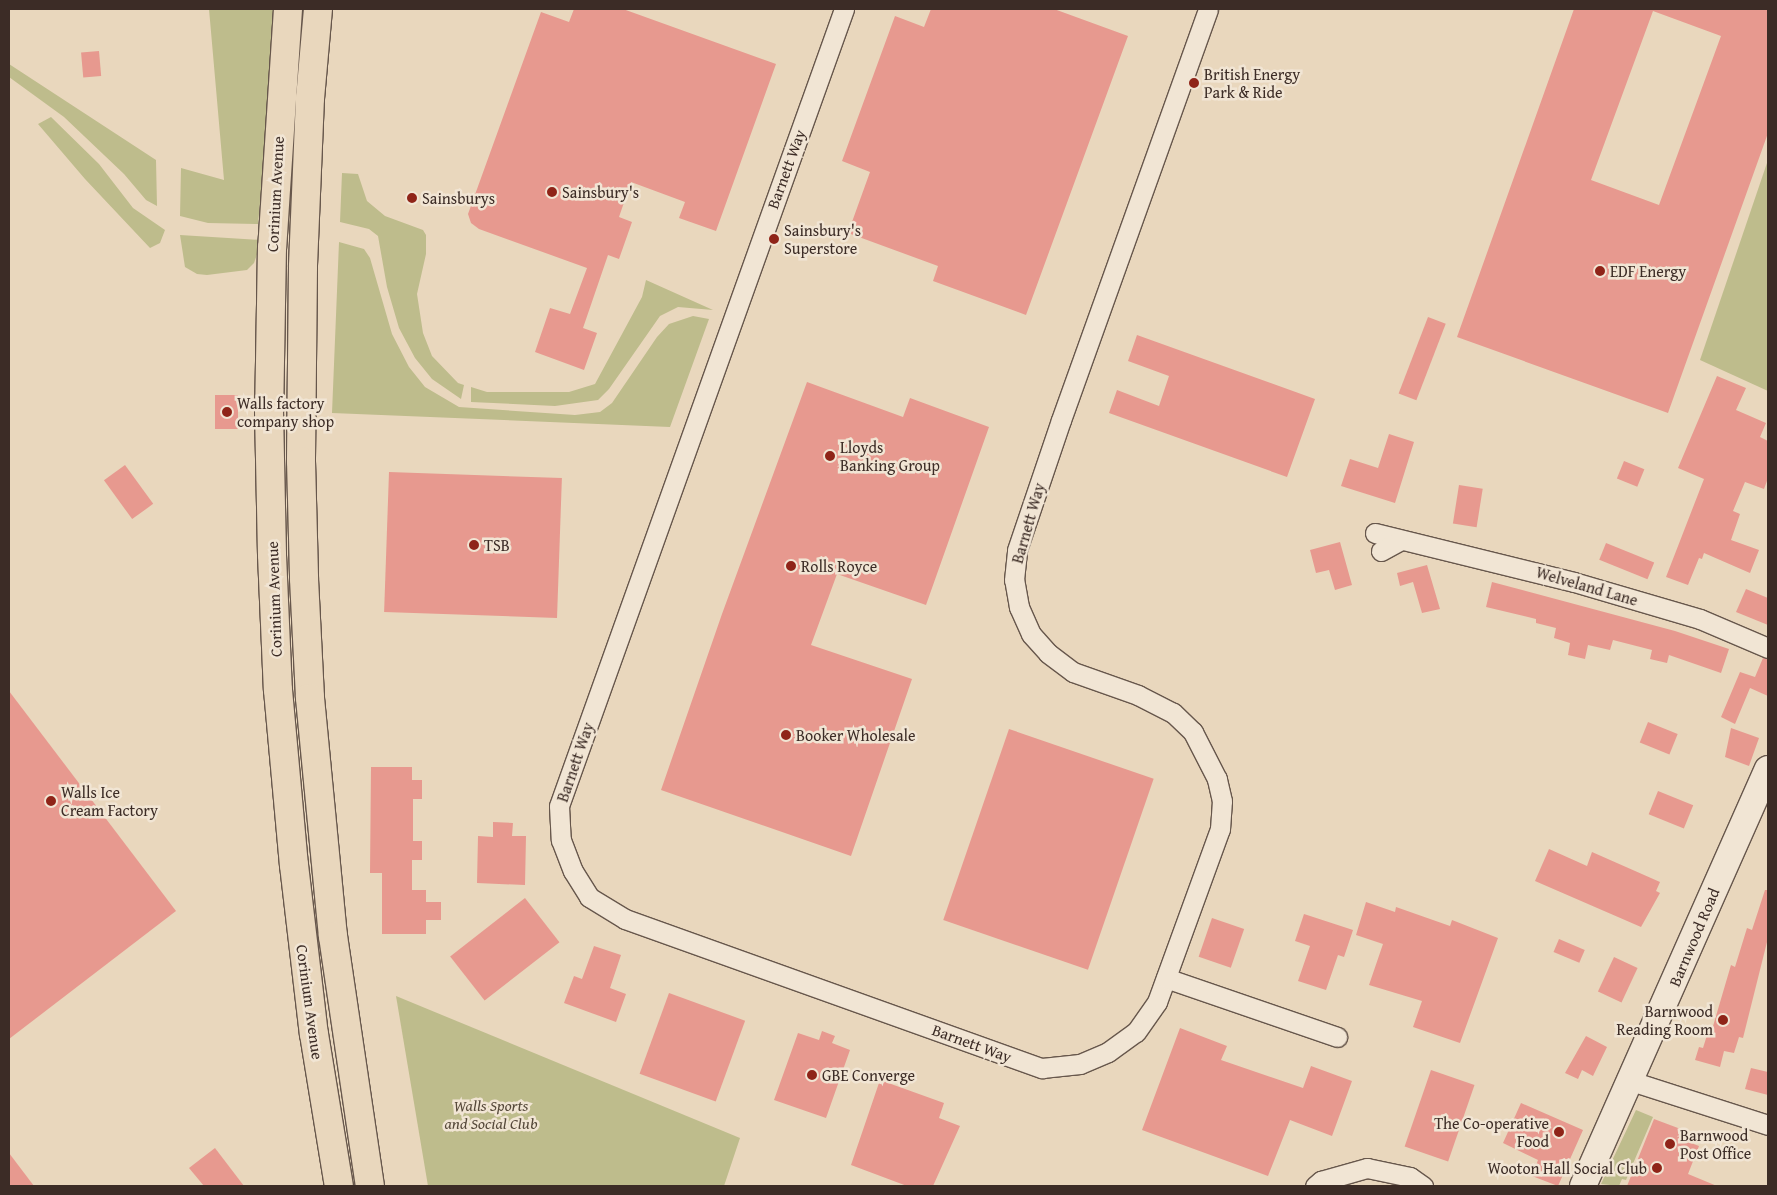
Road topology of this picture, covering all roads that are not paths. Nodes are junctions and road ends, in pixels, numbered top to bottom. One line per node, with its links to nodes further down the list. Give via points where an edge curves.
1 (288, 9): 14 (highway, Corinium Avenue, via 272,247 269,410 272,564 278,700 296,884 314,1034)
2 (318, 9): 15 (highway, Corinium Avenue, via 309,116 303,287 304,579 310,698 333,936)
3 (844, 9): 10 (street, Barnett Way, via 559,806 561,840 573,871 589,897 625,919 1042,1068 1080,1064 1108,1052 1129,1037 1157,1002)
4 (1208, 9): 10 (street, Barnett Way, via 1061,420 1018,550 1014,580 1020,608 1031,634 1048,652 1073,672 1138,695 1173,713 1193,732 1217,779 1222,801 1220,829)
5 (1375, 533): 6 (street, Welveland Lane)
6 (1401, 540): 7 (street); 8 (street, Welveland Lane, via 1583,584 1700,619)
7 (1381, 551)
8 (1768, 648)
9 (1768, 769): 12 (street, Barnwood Road)
10 (1166, 978): 11 (street)
11 (1337, 1037)
12 (1631, 1081): 13 (street); 18 (street, Barnwood Road)
13 (1768, 1125)
14 (339, 1186)
15 (370, 1186)
16 (1315, 1186): 17 (street, via 1321,1181 1367,1168 1410,1177)
17 (1423, 1186)
18 (1583, 1186)

